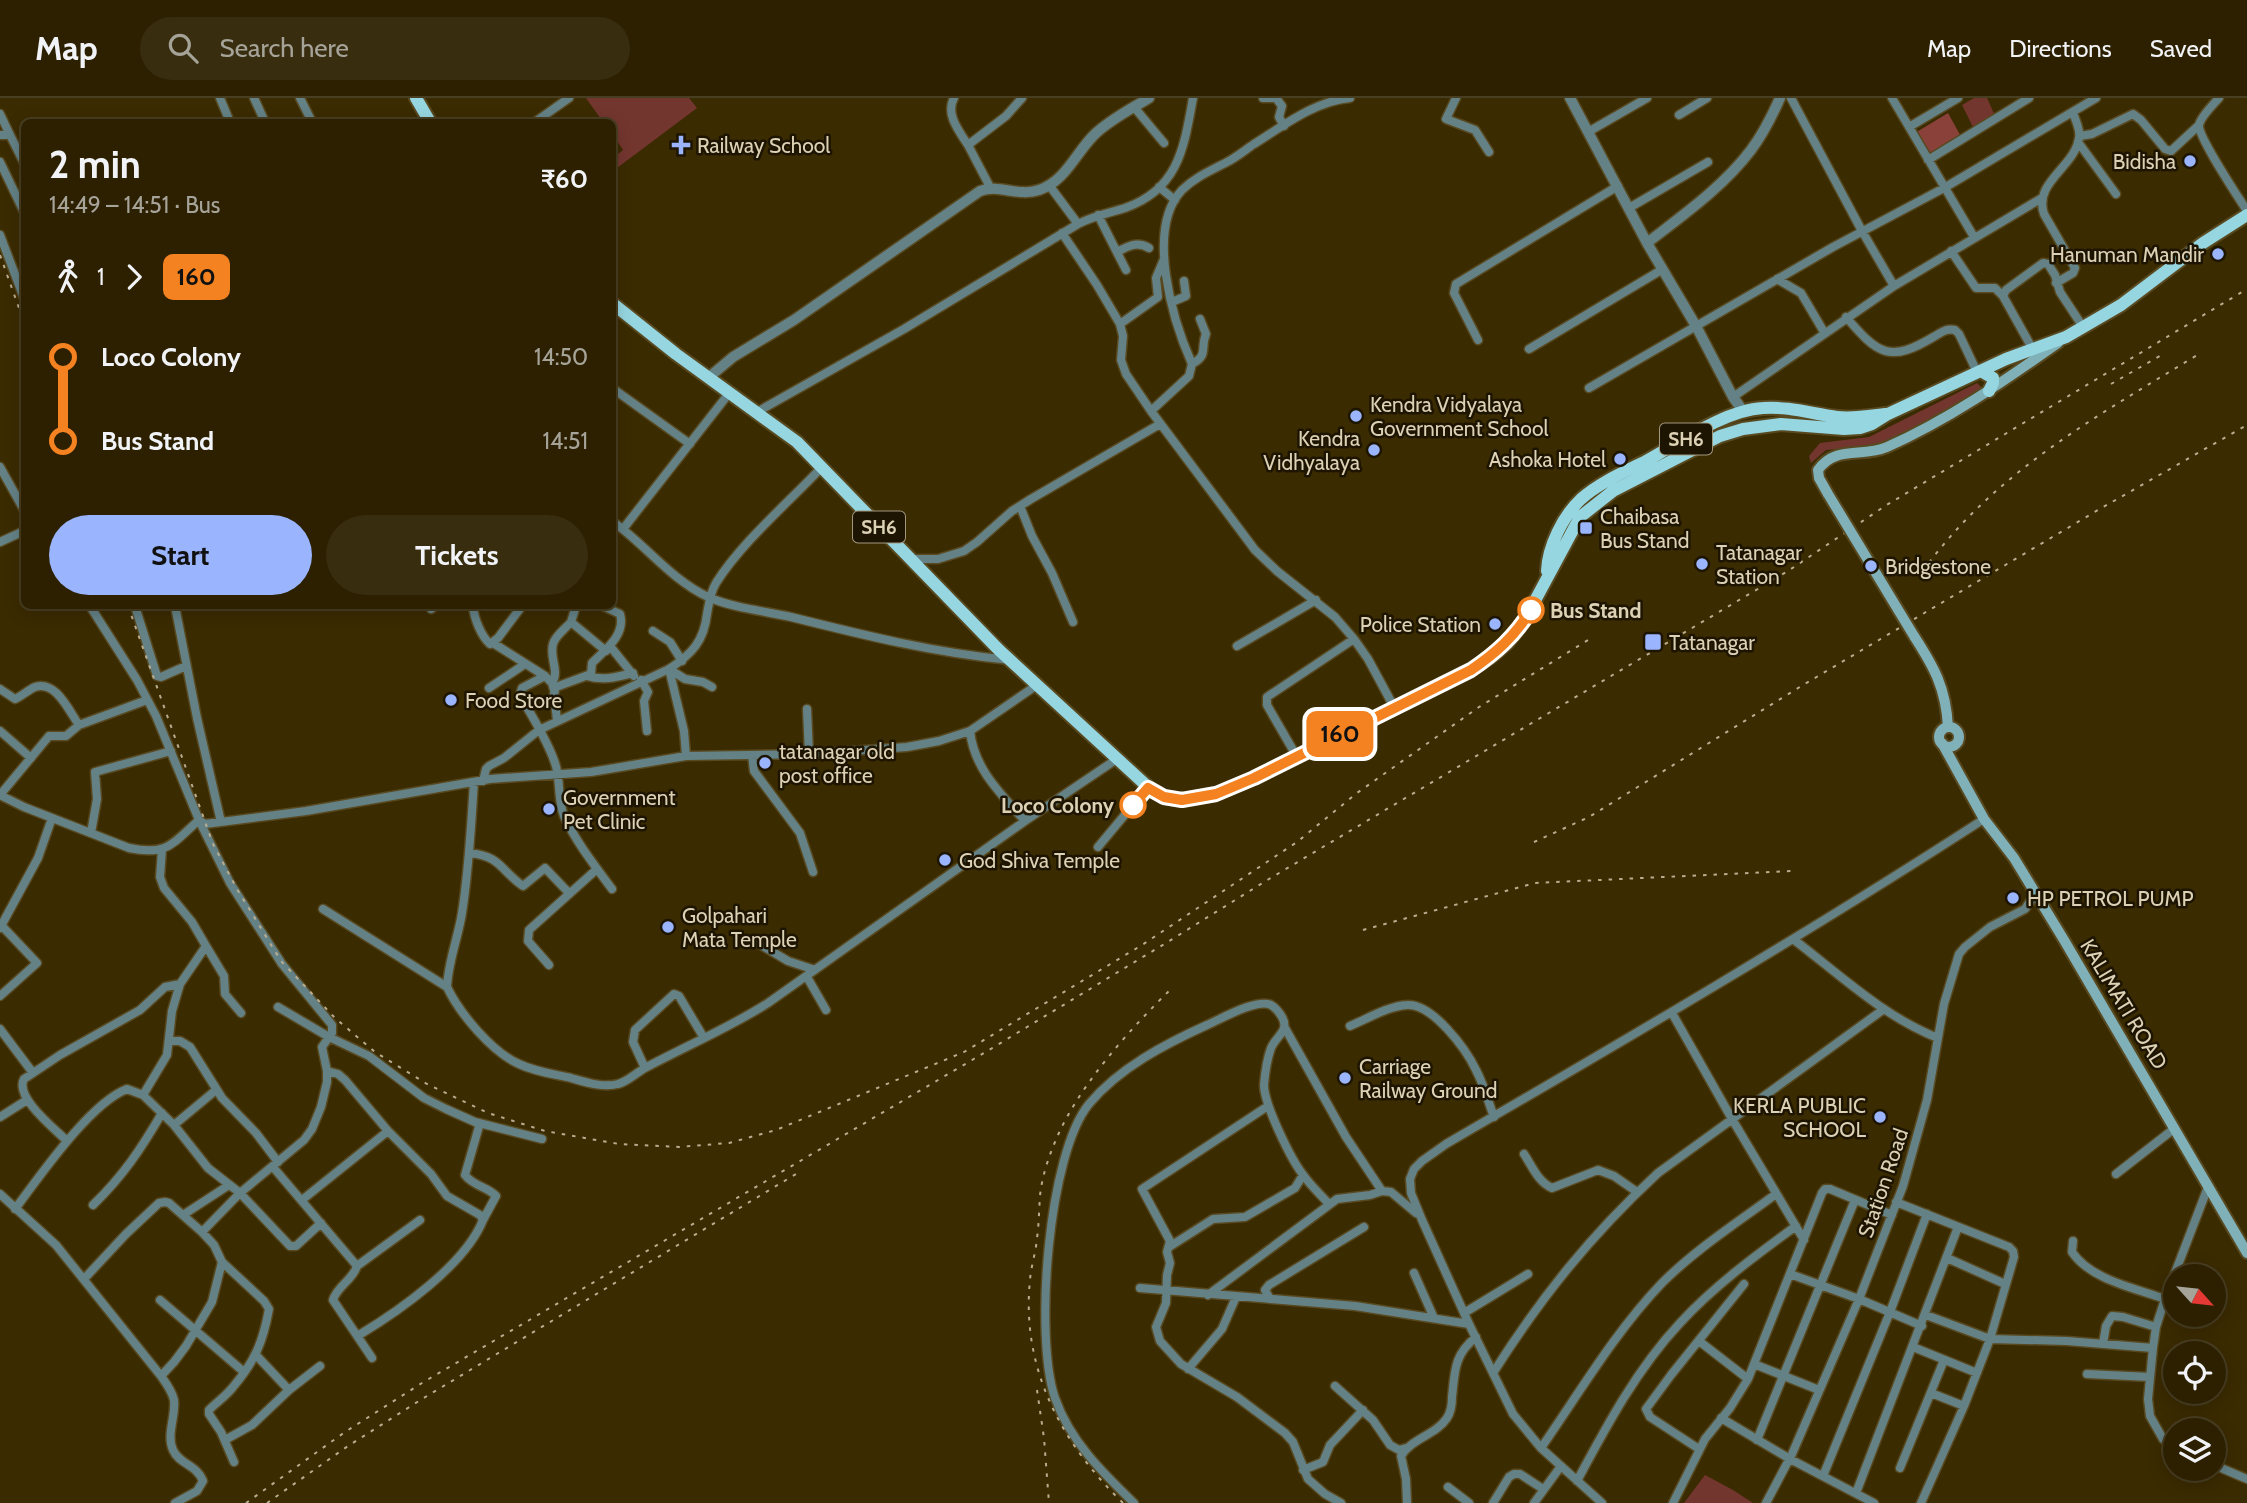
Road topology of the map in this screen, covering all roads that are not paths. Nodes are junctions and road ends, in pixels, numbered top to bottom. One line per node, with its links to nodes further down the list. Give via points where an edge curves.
1 (220, 98): 28 (street)
2 (254, 98): 29 (street)
3 (300, 98): 30 (street)
4 (416, 98): 31 (main road)
5 (569, 98): 32 (street)
6 (954, 98): 40 (street, via 952,118)
7 (1022, 98): 40 (street)
8 (1149, 98): 24 (street)
9 (1193, 98): 49 (street, via 1180,156)
10 (1264, 98): 11 (street)
11 (1274, 98): 34 (street, via 1282,106 1279,117)
12 (1350, 98): 34 (street, via 1329,102)
13 (1456, 98): 41 (street, via 1446,119 1475,130)
14 (1570, 98): 36 (street)
15 (1647, 98): 36 (street)
16 (1707, 98): 27 (street)
17 (1780, 98): 63 (street, via 1751,150 1729,175)
18 (1791, 98): 59 (street)
19 (1893, 98): 35 (street)
20 (1958, 98): 35 (street)
21 (2029, 98): 43 (street)
22 (2096, 98): 25 (street)
23 (2219, 98): 33 (street)
24 (1134, 107): 39 (street); 46 (street, via 1095,134)
25 (2073, 112): 38 (street); 50 (street)
26 (0, 114): 37 (street)
27 (1679, 115)
28 (229, 119)
29 (264, 119)
30 (310, 119)
31 (428, 119)
32 (540, 119)
33 (2199, 125): 38 (street, via 2171,151 2133,114); 56 (street)
34 (1284, 126): 53 (street, via 1202,174)
35 (1909, 127): 43 (street)
36 (1588, 132): 47 (street)
37 (5, 135): 42 (street)
38 (2079, 139): 51 (street); 52 (street)
39 (1164, 143)
40 (968, 145): 48 (street)
41 (1489, 152)
42 (21, 159)
43 (1928, 160): 50 (street)
44 (0, 162): 54 (street)
45 (1708, 162): 55 (street)
46 (1049, 185): 48 (street, via 1023,193); 58 (street)
47 (1618, 186): 55 (street); 85 (street, via 1456,284 1454,293)
48 (990, 187): 90 (street, via 733,356)
49 (1159, 187): 53 (street); 57 (street, via 1127,207)
50 (1944, 188): 59 (street); 62 (street)
51 (2116, 194)
52 (2042, 198): 62 (street); 72 (street, via 2044,214 2075,268)
53 (1175, 200): 67 (street)
54 (21, 206)
55 (1629, 208): 63 (street)
56 (2247, 213): 82 (main road, SH6, via 2121,305)
57 (1098, 215): 58 (street); 66 (street)
58 (1078, 223): 60 (street)
59 (1862, 231): 70 (street); 73 (street)
60 (1062, 233): 80 (street); 98 (street)
61 (0, 235): 74 (street)
62 (1974, 237): 65 (street)
63 (1647, 243): 68 (street)
64 (1149, 248): 66 (street, via 1135,244)
65 (1951, 251): 73 (street); 75 (street, via 1973,285 1995,288)
66 (1117, 252): 69 (street)
67 (1164, 258): 76 (street); 80 (street, via 1156,278 1158,297)
68 (1663, 269): 81 (street); 87 (street)
69 (1126, 271)
70 (1777, 279): 81 (street); 83 (street, via 1801,293)
71 (1184, 281): 76 (street, via 1186,296)
72 (2056, 283): 75 (street, via 2048,264 2043,263); 82 (street)
73 (1894, 286): 78 (street)
74 (21, 290)
75 (2003, 296): 86 (street)
76 (1172, 302): 88 (street)
77 (616, 306): 90 (main road, SH6)
78 (1846, 317): 83 (street); 89 (street, via 1874,347 1896,353 1945,330 1955,330)
79 (1200, 319): 88 (street, via 1206,334 1203,354)
80 (1120, 324): 96 (street, via 1123,367)
81 (1696, 326): 91 (street); 95 (street)
82 (2083, 327): 84 (main road, SH6)
83 (1825, 332): 95 (street)
84 (2066, 337): 86 (main road, SH6); 93 (main road)
85 (1478, 340)
86 (2032, 348): 89 (main road, SH6)
87 (1529, 349)
88 (1192, 364): 96 (street, via 1189,376)
89 (1979, 371): 93 (main road, via 1993,377); 99 (main road, SH6)
90 (708, 378): 94 (main road, SH6)
91 (1589, 388)
92 (616, 391): 101 (street)
93 (1989, 391): 146 (main road, bridge, via 1884,449 1829,458 1818,470 1939,677)
94 (730, 392): 98 (main road, SH6); 101 (street)
95 (1732, 397): 97 (street)
96 (1150, 411): 100 (street)
97 (1743, 411): 99 (main road, SH6, via 1780,408 1853,418); 111 (main road, SH6, via 1581,499 1559,529)
98 (757, 412): 103 (main road, SH6)
99 (1888, 414): 111 (main road, SH6, via 1860,428 1772,425 1720,436 1591,507 1570,532)
100 (1160, 424): 105 (street); 113 (street, via 1255,550)
101 (690, 444): 107 (street)
102 (0, 467): 104 (street)
103 (822, 467): 110 (main road, SH6); 112 (street, via 745,547)
104 (21, 505)
105 (1020, 506): 110 (street, via 964,551 938,559); 122 (street)
106 (616, 524): 107 (street)
107 (623, 529): 112 (street, via 659,564)
108 (21, 532): 109 (street)
109 (0, 542)
110 (911, 559): 128 (main road, SH6)
111 (1547, 578): 142 (main road, SH6, via 1524,623 1492,656)
112 (709, 597): 128 (street, via 877,638); 129 (street, via 702,638)
113 (1316, 600): 124 (street); 126 (street)
114 (92, 609): 141 (street)
115 (136, 609): 131 (street, via 157,676)
116 (176, 609): 131 (street)
117 (473, 609): 125 (street, via 486,640)
118 (520, 609): 125 (street)
119 (575, 609): 121 (street)
120 (610, 609): 127 (street, via 622,618)
121 (571, 622): 127 (street); 136 (street, via 552,646 556,677)
122 (1073, 622)
123 (653, 631): 129 (street, via 670,642)
124 (1354, 639): 142 (street); 157 (street, via 1267,697 1267,705)
125 (493, 643): 130 (street)
126 (1237, 646)
127 (608, 648): 133 (street); 134 (street, via 592,663 593,671)
128 (1010, 660): 137 (main road, SH6)
129 (682, 661): 132 (street)
130 (525, 664): 136 (street); 139 (street)
131 (186, 666): 169 (street)
132 (669, 669): 135 (street); 138 (street); 155 (street)
133 (633, 673): 134 (street, via 613,678); 135 (street)
134 (587, 676): 136 (street)
135 (639, 681): 144 (street); 149 (street, via 648,692 644,701)
136 (550, 683): 144 (street); 147 (street, via 519,692)
137 (1037, 685): 150 (street); 159 (main road, SH6)
138 (712, 687)
139 (489, 688)
140 (0, 689): 145 (street, via 15,699 32,688 49,688)
141 (147, 700): 145 (street); 153 (street)
142 (1394, 707): 157 (main road, SH6)
143 (807, 709): 154 (street)
144 (557, 720): 147 (street)
145 (79, 725): 158 (street, via 66,736 49,736)
146 (1948, 727): 151 (main road, via 1956,730); 152 (main road, via 1940,735)
147 (539, 730): 160 (street); 162 (street, via 489,766)
148 (0, 731): 158 (street)
149 (647, 731)
150 (970, 732): 154 (street, via 907,747); 168 (street, via 977,761)
151 (1959, 738): 152 (main road, via 1953,745); 161 (main road, KALIMATI ROAD)
152 (1942, 743): 161 (main road, KALIMATI ROAD)
153 (171, 751): 167 (street); 170 (street, via 95,772 97,799)
154 (809, 754): 156 (street)
155 (686, 755): 156 (street); 160 (street)
156 (752, 755): 175 (street, via 754,771 800,833)
157 (1297, 757): 163 (main road, SH6, via 1200,799 1164,797)
158 (31, 758): 164 (street)
159 (1117, 758): 163 (main road, SH6); 168 (street)
160 (558, 774): 162 (street); 174 (street, via 565,817)
161 (1963, 778): 166 (main road, KALIMATI ROAD)
162 (478, 781): 169 (street); 173 (street)
163 (1148, 788): 171 (street)
164 (0, 795): 165 (street)
165 (52, 818): 170 (street); 180 (street, via 38,858)
166 (1984, 819): 178 (main road, KALIMATI ROAD); 181 (street)
167 (199, 820): 169 (street); 172 (street); 198 (street, via 252,919 332,1025)
168 (1025, 821): 185 (street)
169 (221, 822)
170 (91, 833): 172 (street, via 129,848)
171 (1098, 847)
172 (162, 850): 183 (street, via 164,888)
173 (469, 853): 177 (street, via 497,861 523,886 545,869); 188 (street)
174 (597, 869): 176 (street); 177 (street)
175 (813, 872)
176 (612, 889)
177 (569, 893): 184 (street, via 527,936)
178 (2035, 894): 200 (street, Station Road, via 2025,909 1990,927 1959,954); 215 (main road, KALIMATI ROAD)
179 (323, 909): 188 (street)
180 (1, 927): 189 (street, via 37,963)
181 (1793, 939): 191 (street); 194 (street)
182 (756, 942): 185 (street)
183 (206, 946): 187 (street); 193 (street, via 224,976 225,994)
184 (549, 965)
185 (815, 970): 186 (street)
186 (807, 977): 192 (street); 199 (street)
187 (180, 984): 201 (street); 204 (street, via 165,987 140,1010)
188 (447, 987): 202 (street, via 468,1020 517,1063 608,1086 621,1084)
189 (0, 996)
190 (278, 1007): 198 (street)
191 (1884, 1009): 200 (street); 212 (street)
192 (825, 1010)
193 (241, 1013)
194 (1672, 1013): 210 (street); 212 (street)
195 (1350, 1026): 210 (street, via 1404,1005 1423,1008 1476,1068)
196 (1285, 1028): 208 (street, via 1268,1060 1264,1086); 225 (street); 326 (street, via 1270,1004 1255,1004 1182,1036 1107,1085 1087,1106 1073,1132 1051,1239 1048,1367 1055,1397 1079,1444)
197 (0, 1029): 204 (street)
198 (329, 1037): 203 (street, via 322,1047); 213 (street, via 369,1056 424,1098)
199 (704, 1038): 202 (street); 202 (street, via 674,994 635,1030 633,1042)
200 (1938, 1038): 232 (street, Station Road, via 1918,1137)
201 (170, 1041): 205 (street, via 190,1047); 206 (street, via 167,1055)
202 (645, 1068)
203 (327, 1071): 216 (street, via 345,1080); 220 (street, via 325,1093 312,1129)
204 (33, 1073): 207 (street, via 21,1083)
205 (216, 1090): 214 (street); 220 (street, via 256,1133)
206 (143, 1095): 209 (street); 218 (street, via 121,1091)
207 (27, 1100): 211 (street); 218 (street)
208 (1268, 1106): 222 (street); 249 (street, via 1143,1188 1169,1237)
209 (162, 1113): 214 (street); 234 (street, via 129,1167)
210 (1493, 1116): 241 (street, via 1414,1169 1411,1193)
211 (0, 1117)
212 (1732, 1119): 226 (street); 229 (street)
213 (480, 1123): 217 (street); 240 (street, via 465,1175 496,1196)
214 (174, 1125): 223 (street, via 208,1168)
215 (2175, 1128): 221 (street); 224 (main road, KALIMATI ROAD)
216 (388, 1131): 230 (street); 240 (street, via 447,1196)
217 (542, 1139)
218 (67, 1142): 235 (street)
219 (1524, 1154): 226 (street, via 1540,1179 1552,1188 1598,1170)
220 (276, 1164): 227 (street); 230 (street)
221 (2116, 1174)
222 (1303, 1175): 233 (street); 249 (street, via 1295,1188 1245,1217 1213,1219)
223 (229, 1185): 227 (street); 236 (street)
224 (2208, 1186): 250 (main road, KALIMATI ROAD); 253 (street)
225 (1382, 1191): 233 (street); 241 (street, via 1399,1196)
226 (1637, 1192): 293 (street, via 1558,1279)
227 (240, 1193): 242 (street, via 290,1246 296,1246); 246 (street)
228 (0, 1194): 235 (street)
229 (1776, 1194): 244 (street); 311 (street, via 1663,1282 1611,1345)
230 (302, 1200): 242 (street)
231 (1855, 1200): 238 (street); 247 (street, via 1825,1189); 261 (street)
232 (1896, 1202): 237 (street); 238 (street, Station Road)
233 (1329, 1204): 264 (street)
234 (93, 1205)
235 (15, 1209): 258 (street, via 56,1245)
236 (183, 1214): 246 (street); 258 (street, via 169,1203 159,1203)
237 (1927, 1214): 245 (street); 271 (street)
238 (1892, 1215): 268 (street, Station Road)
239 (420, 1220): 254 (street)
240 (483, 1220): 279 (street, via 445,1270 400,1309)
241 (1422, 1220): 272 (street)
242 (321, 1223): 254 (street)
243 (1364, 1227): 267 (street, via 1269,1286 1265,1290)
244 (1796, 1227): 247 (street); 321 (street, via 1725,1279 1679,1324 1626,1394)
245 (1958, 1227): 251 (street); 260 (street, via 2013,1251)
246 (202, 1232): 252 (street)
247 (1804, 1240): 257 (street)
248 (2073, 1241): 266 (street, via 2072,1252 2079,1263)
249 (1167, 1248): 263 (street)
250 (2247, 1254)
251 (1947, 1258): 260 (street); 273 (street)
252 (222, 1262): 278 (street, via 212,1302); 286 (street, via 269,1309)
253 (2178, 1264)
254 (357, 1266): 279 (street, via 333,1297)
255 (1414, 1273): 274 (street)
256 (1528, 1274): 272 (street)
257 (1790, 1274): 261 (street); 289 (street)
258 (84, 1279): 296 (street)
259 (1744, 1284): 282 (street)
260 (2005, 1284): 281 (street)
261 (1820, 1285): 268 (street); 297 (street)
262 (1140, 1289): 263 (street)
263 (1167, 1291): 264 (street); 291 (street, via 1157,1334 1164,1348)
264 (1208, 1294): 265 (street)
265 (1236, 1297): 267 (street); 291 (street, via 1222,1329)
266 (2163, 1297)
267 (1270, 1299): 274 (street)
268 (1859, 1299): 271 (street); 302 (street, Station Road)
269 (160, 1300): 278 (street)
270 (2163, 1304): 277 (street)
271 (1890, 1312): 276 (street); 319 (street)
272 (1464, 1313): 275 (street)
273 (1926, 1315): 276 (street); 281 (street)
274 (1434, 1318): 275 (street)
275 (1469, 1324): 280 (street)
276 (1922, 1326): 284 (street)
277 (2156, 1327): 283 (street, via 2112,1317); 285 (street)
278 (195, 1331): 292 (street); 296 (street)
279 (359, 1335): 287 (street)
280 (1475, 1337): 293 (street); 310 (street, via 1458,1358 1447,1419)
281 (1990, 1339): 283 (street); 294 (street)
282 (1699, 1341): 299 (street); 312 (street, via 1646,1409)
283 (2103, 1344): 285 (street)
284 (1913, 1347): 288 (street); 324 (street)
285 (2153, 1348): 298 (street)
286 (256, 1355): 292 (street); 301 (street)
287 (373, 1358)
288 (1944, 1360): 294 (street); 303 (street)
289 (1754, 1364): 297 (street); 299 (street)
290 (320, 1366): 301 (street)
291 (1188, 1369): 317 (street, via 1237,1397 1285,1433)
292 (244, 1373): 308 (street, via 209,1410)
293 (1493, 1373): 311 (street, via 1513,1415)
294 (1977, 1373): 304 (street)
295 (2087, 1374): 298 (street)
296 (161, 1376): 325 (street, via 174,1402 173,1451 201,1474 203,1481 197,1491)
297 (1783, 1376): 302 (street); 309 (street)
298 (2150, 1377): 307 (street, via 2150,1416)
299 (1748, 1379): 306 (street)
300 (1335, 1385): 305 (street)
301 (289, 1390): 308 (street, via 252,1425)
302 (1819, 1390): 313 (street, Station Road)
303 (1931, 1393): 304 (street); 316 (street)
304 (1964, 1406): 336 (street)
305 (1363, 1410): 310 (street, via 1390,1445); 317 (street, via 1330,1445 1323,1462)
306 (1721, 1418): 309 (street); 312 (street)
307 (2163, 1439)
308 (225, 1440): 314 (street)
309 (1757, 1440): 313 (street)
310 (1405, 1448): 328 (street, via 1401,1456)
311 (1541, 1448): 315 (street)
312 (1699, 1449): 333 (street)
313 (1790, 1459): 319 (street); 334 (street, Station Road)
314 (234, 1462)
315 (1561, 1466): 321 (street); 323 (street)
316 (1900, 1468)
317 (1303, 1470): 327 (street, via 1318,1488)
318 (2226, 1470): 320 (street)
319 (1823, 1476): 324 (street)
320 (2247, 1479)
321 (1577, 1481): 332 (street)
322 (1448, 1487): 329 (street)
323 (1543, 1489): 330 (street, via 1514,1474); 331 (street)
324 (1856, 1493): 335 (street)
325 (175, 1503)
326 (1134, 1503)
327 (1341, 1503)
328 (1407, 1503)
329 (1469, 1503)
330 (1493, 1503)
331 (1534, 1503)
332 (1602, 1503)
333 (1673, 1503)
334 (1766, 1503)
335 (1874, 1503)
336 (1921, 1503)

